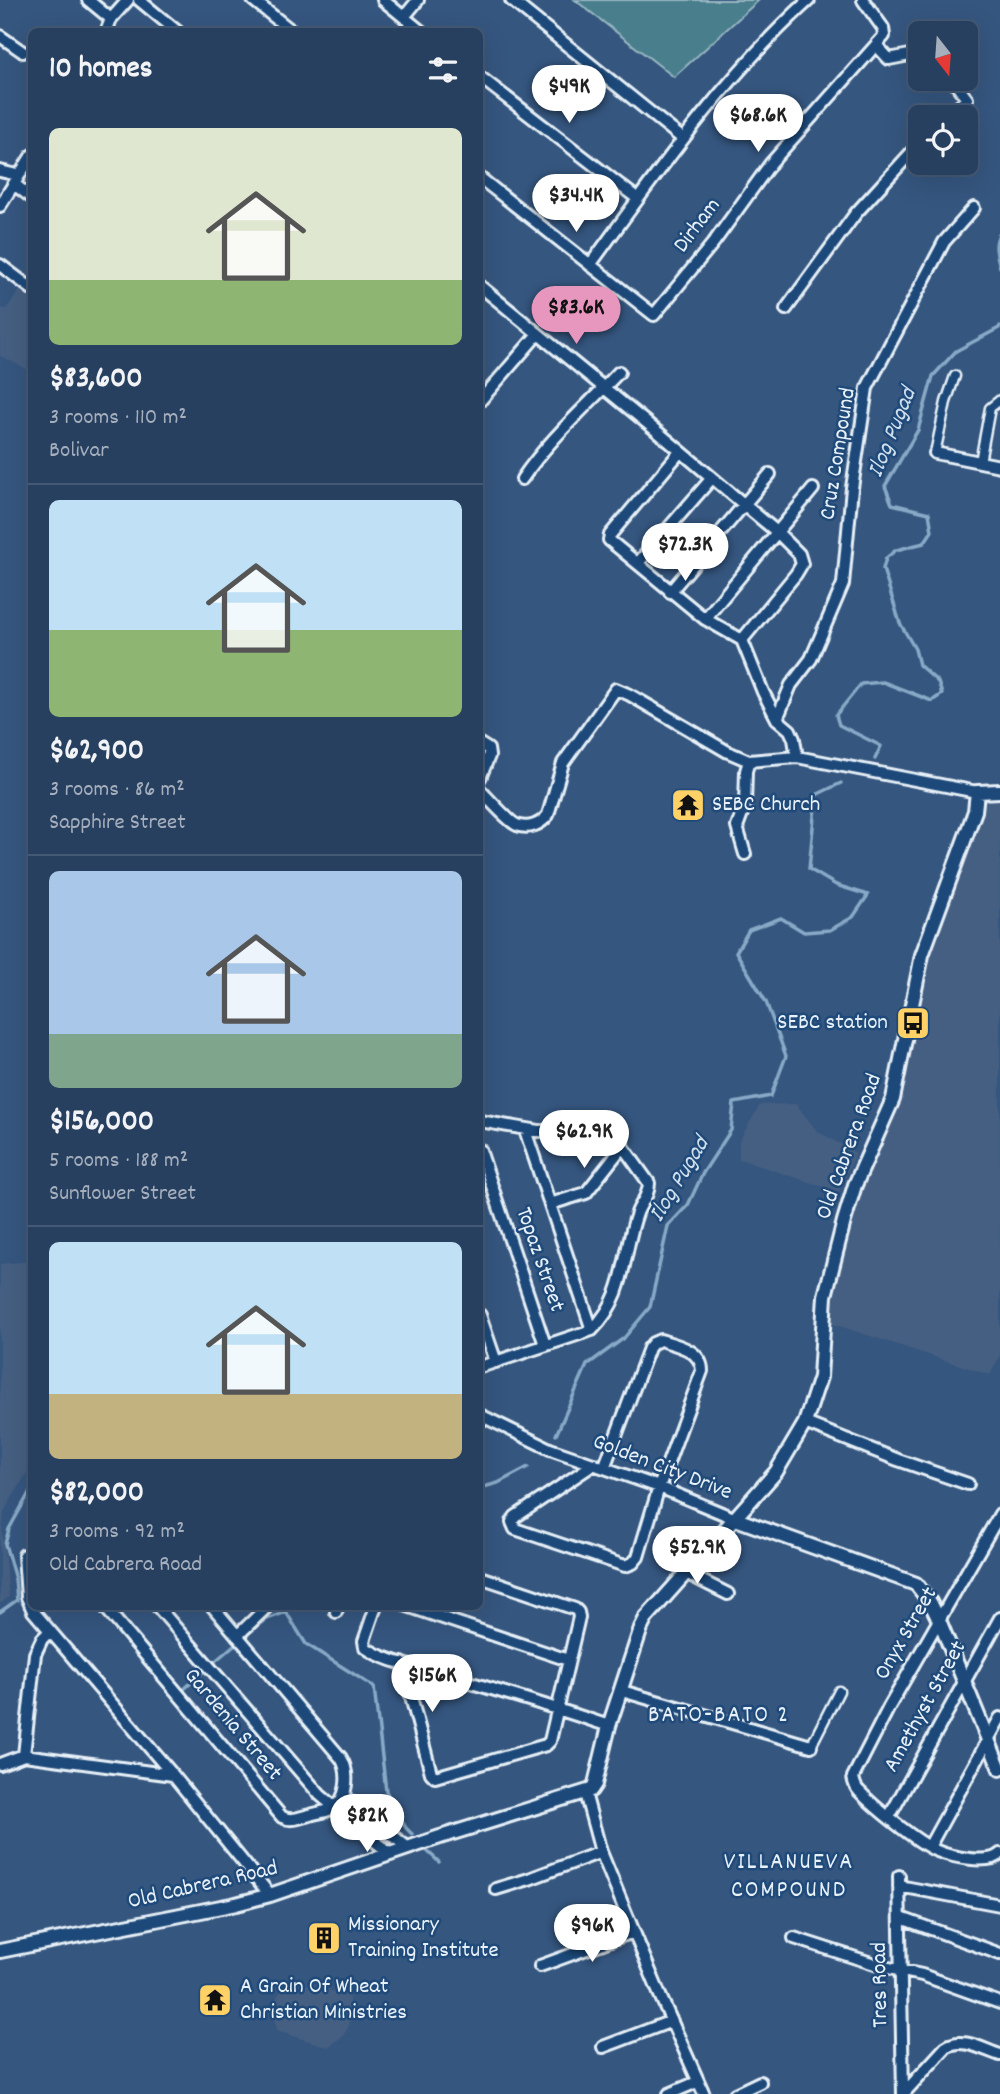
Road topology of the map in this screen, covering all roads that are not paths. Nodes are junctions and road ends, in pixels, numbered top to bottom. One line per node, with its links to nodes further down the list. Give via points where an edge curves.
1 (88, 0): 11 (street)
2 (128, 0): 11 (street)
3 (139, 0): 13 (street)
4 (253, 0): 14 (street)
5 (383, 0): 10 (street)
6 (418, 0): 10 (street)
7 (511, 0): 23 (street)
8 (809, 0): 23 (street)
9 (863, 0): 17 (street, via 883,27 884,36)
10 (404, 17): 15 (street)
11 (111, 19): 12 (street)
12 (108, 28)
13 (173, 28)
14 (288, 28)
15 (417, 28)
16 (0, 36): 18 (street)
17 (877, 46): 19 (street, via 889,59); 34 (street, Dirham, via 771,163 654,315)
18 (23, 52)
19 (908, 55)
20 (483, 79): 30 (street)
21 (961, 91): 22 (street, via 967,99)
22 (961, 105)
23 (683, 139): 30 (street)
24 (908, 156): 37 (street, via 856,213)
25 (28, 161): 27 (street)
26 (0, 171): 27 (street)
27 (15, 179): 29 (street); 31 (street)
28 (483, 180): 34 (street)
29 (28, 194)
30 (638, 199): 34 (street)
31 (0, 206)
32 (974, 208): 58 (street, Cruz Compound, via 944,242 867,388 843,584 811,659 791,685)
33 (0, 265): 35 (street)
34 (590, 265)
35 (28, 286)
36 (483, 288): 38 (street)
37 (786, 309)
38 (537, 335): 41 (street); 42 (street)
39 (620, 372): 41 (street)
40 (955, 376): 45 (street)
41 (604, 388): 44 (street); 50 (street)
42 (483, 398)
43 (1000, 400): 46 (street, via 990,408)
44 (680, 452): 49 (street); 54 (street, via 610,535 609,540)
45 (935, 453): 46 (street)
46 (980, 462): 47 (street)
47 (1000, 466)
48 (770, 474): 52 (street)
49 (712, 478): 52 (street); 54 (street)
50 (522, 479)
51 (813, 489): 53 (street)
52 (744, 505): 53 (street); 55 (street)
53 (778, 533): 56 (street); 57 (street, via 799,554 802,564)
54 (638, 563): 55 (street)
55 (670, 592): 56 (street)
56 (705, 619): 57 (street)
57 (742, 640): 58 (street)
58 (777, 719): 60 (street, via 790,730)
59 (483, 746): 62 (street, via 489,756)
60 (797, 757): 61 (street); 64 (street)
61 (748, 761): 65 (street, via 616,689 563,763 543,821 516,825); 66 (street, via 745,805 737,827)
62 (483, 771)
63 (1000, 791): 64 (street)
64 (977, 792): 78 (street, Old Cabrera Road, via 975,811 922,955 893,1099 855,1185 832,1267 825,1296 820,1377)
65 (483, 793)
66 (745, 854)
67 (483, 1122): 68 (street)
68 (524, 1129): 69 (street, via 550,1131 603,1121); 71 (street)
69 (623, 1146): 71 (street, via 586,1193); 73 (street, via 649,1183 649,1191 638,1211 617,1293)
70 (483, 1159): 74 (street, Topaz Street)
71 (550, 1204): 73 (street)
72 (483, 1324): 75 (street)
73 (593, 1330): 74 (street)
74 (545, 1345): 75 (street)
75 (496, 1362): 76 (street)
76 (483, 1366)
77 (483, 1416): 79 (street, Golden City Drive)
78 (805, 1423): 80 (street); 83 (street, Old Cabrera Road, via 776,1472)
79 (599, 1466): 81 (street, Golden City Drive); 81 (street, via 515,1517 515,1529 625,1566 638,1558); 81 (street, via 649,1348 660,1340 680,1346 697,1356 702,1371)
80 (968, 1484)
81 (659, 1488): 83 (street, Golden City Drive)
82 (1000, 1514): 97 (street, Onyx Street)
83 (736, 1519): 85 (street, Old Cabrera Road); 97 (street, Golden City Drive, via 916,1584)
84 (24, 1555): 87 (street)
85 (686, 1573): 88 (street); 104 (street, Old Cabrera Road, via 646,1618)
86 (483, 1578): 100 (street, via 575,1609 579,1617)
87 (28, 1594)
88 (728, 1594)
89 (34, 1610): 98 (street)
90 (107, 1610): 116 (street, Gardenia Street, via 282,1817 292,1820)
91 (160, 1610): 116 (street)
92 (215, 1610): 99 (street)
93 (264, 1610): 99 (street)
94 (375, 1610): 101 (street, via 365,1647)
95 (419, 1610): 100 (street)
96 (1000, 1618): 102 (street, Amethyst Street)
97 (939, 1620): 102 (street, Golden City Drive); 117 (street, Onyx Street, via 853,1777 857,1790)
98 (50, 1631): 110 (street, via 35,1654); 113 (street)
99 (237, 1636): 115 (street, via 341,1758 347,1771)
100 (568, 1660): 105 (street)
101 (402, 1662): 105 (street); 105 (street, via 435,1777 546,1745)
102 (963, 1682): 108 (street, Golden City Drive); 117 (street, Amethyst Street)
103 (839, 1690): 109 (street)
104 (622, 1691): 107 (street, Old Cabrera Road); 109 (street)
105 (558, 1708): 107 (street)
106 (1000, 1718): 108 (street)
107 (609, 1726): 114 (street, Old Cabrera Road, via 595,1784)
108 (988, 1740): 112 (street, Golden City Drive); 118 (street)
109 (811, 1746)
110 (24, 1755): 111 (street); 113 (street)
111 (0, 1765)
112 (1000, 1769)
113 (173, 1775): 124 (street)
114 (584, 1793): 119 (street, Old Cabrera Road); 120 (street)
115 (343, 1796): 116 (street); 119 (street)
116 (334, 1808): 121 (street)
117 (889, 1817): 118 (street)
118 (929, 1847): 122 (street, via 983,1860)
119 (408, 1848): 121 (street, Old Cabrera Road)
120 (601, 1853): 123 (street); 127 (street)
121 (390, 1854): 124 (street, Old Cabrera Road)
122 (1000, 1854)
123 (496, 1889)
124 (270, 1895): 129 (street, Old Cabrera Road)
125 (1000, 1905): 126 (street, Tres Road, via 899,1881)
126 (901, 1918): 130 (street); 132 (street, Tres Road)
127 (633, 1932): 131 (street); 134 (street)
128 (794, 1938): 132 (street)
129 (0, 1951)
130 (1000, 1954)
131 (540, 1966)
132 (902, 1971): 133 (street); 142 (street, Tres Road)
133 (1000, 2003)
134 (672, 2021): 135 (street); 137 (street)
135 (603, 2047)
136 (1000, 2055): 142 (street, via 953,2042)
137 (697, 2082): 139 (street); 140 (street)
138 (760, 2082): 141 (street)
139 (669, 2094)
140 (704, 2094)
141 (735, 2094)
142 (903, 2094)

